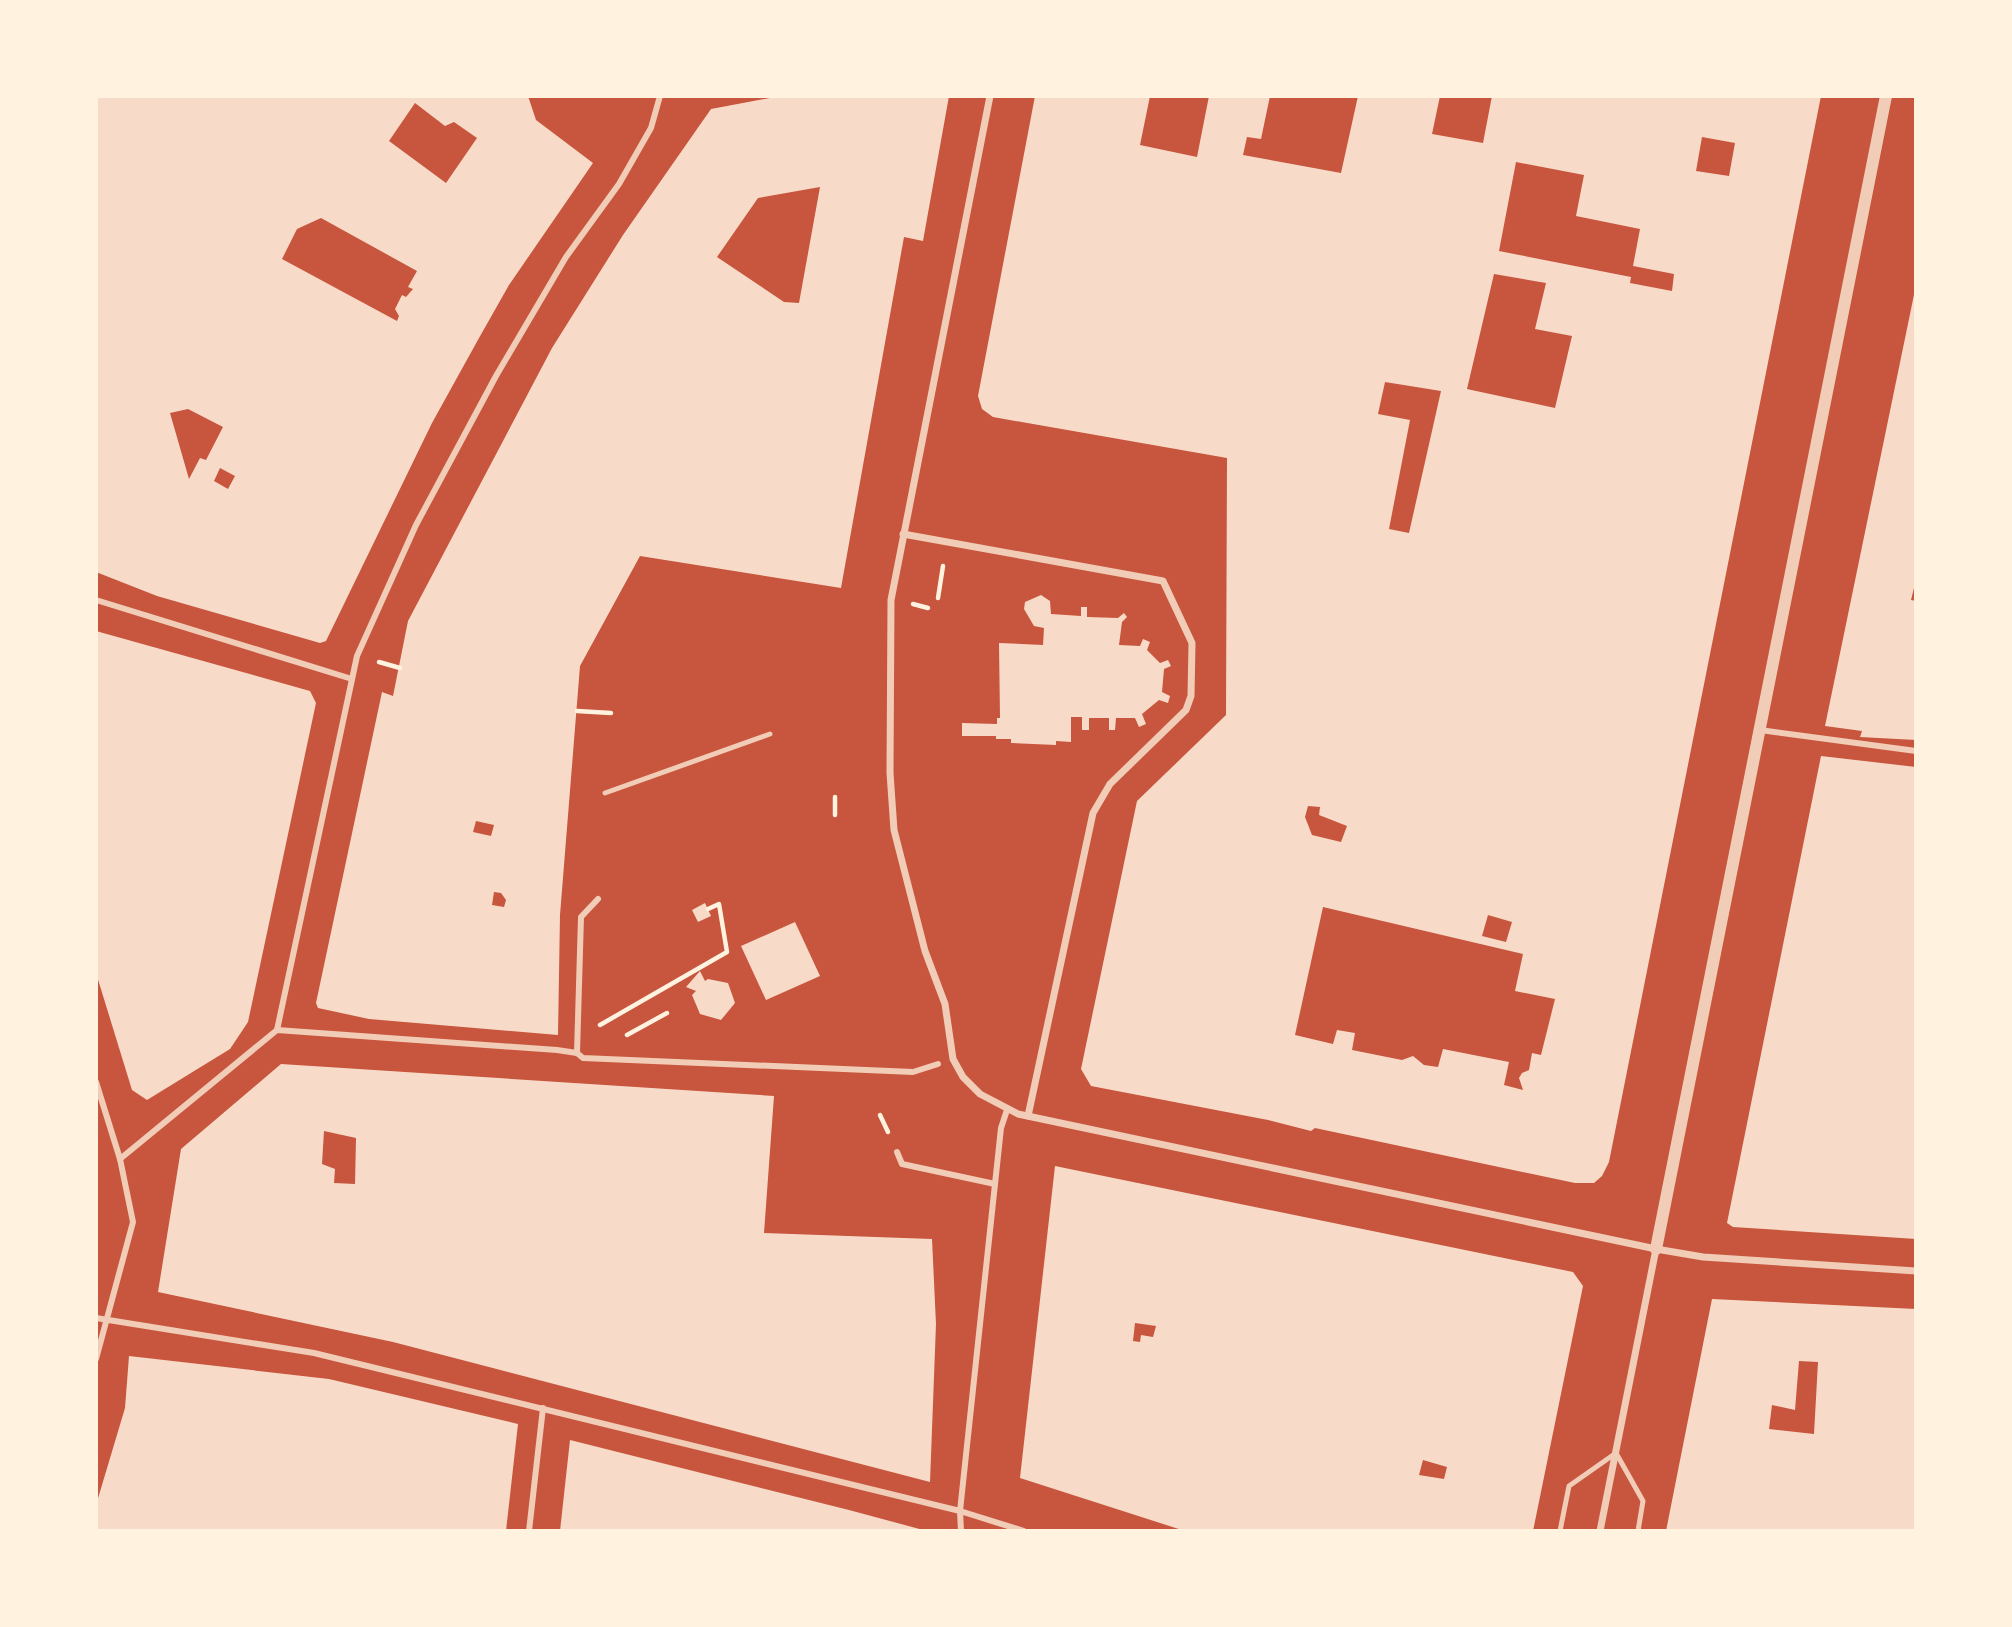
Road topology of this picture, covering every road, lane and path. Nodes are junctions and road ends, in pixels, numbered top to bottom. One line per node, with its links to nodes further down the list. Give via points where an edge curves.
1 (660, 96): 8 (street, via 651,128 619,184 566,257 416,525 357,656)
2 (990, 96): 4 (street)
3 (1886, 96): 11 (street)
4 (903, 534): 5 (street); 25 (street, via 889,619 892,815 928,963 945,1004 953,1059 979,1094)
5 (947, 541): 6 (path); 26 (street, via 1163,581 1192,643 1191,696 1186,710 1110,784 1093,813)
6 (938, 597)
7 (96, 600): 8 (street)
8 (352, 679): 20 (street)
9 (577, 711): 10 (path)
10 (611, 713)
11 (1760, 730): 13 (street); 30 (street)
12 (770, 734): 14 (lane)
13 (1916, 751)
14 (605, 793)
15 (835, 797): 16 (path)
16 (835, 815)
17 (598, 899): 22 (street, via 581,917)
18 (708, 909): 22 (path, via 719,904 727,952 583,1035)
19 (667, 1013): 21 (path)
20 (277, 1030): 22 (street); 28 (street)
21 (616, 1040)
22 (580, 1056): 23 (street, via 913,1072)
23 (938, 1064)
24 (96, 1082): 28 (street)
25 (1007, 1110): 26 (street); 29 (street)
26 (1028, 1116): 30 (street)
27 (897, 1152): 29 (street, via 902,1164)
28 (120, 1159): 33 (street, via 133,1222)
29 (995, 1184): 37 (street)
30 (1656, 1249): 31 (street); 36 (street)
31 (1916, 1271)
32 (96, 1318): 33 (street)
33 (108, 1320): 34 (street); 35 (street, via 314,1353)
34 (96, 1359)
35 (543, 1408): 37 (street); 38 (street)
36 (1616, 1453): 41 (lane, via 1569,1486); 42 (street); 43 (lane, via 1643,1501)
37 (960, 1511): 39 (street); 40 (street)
38 (529, 1531)
39 (961, 1531)
40 (1024, 1531)
41 (1560, 1531)
42 (1600, 1531)
43 (1637, 1531)

